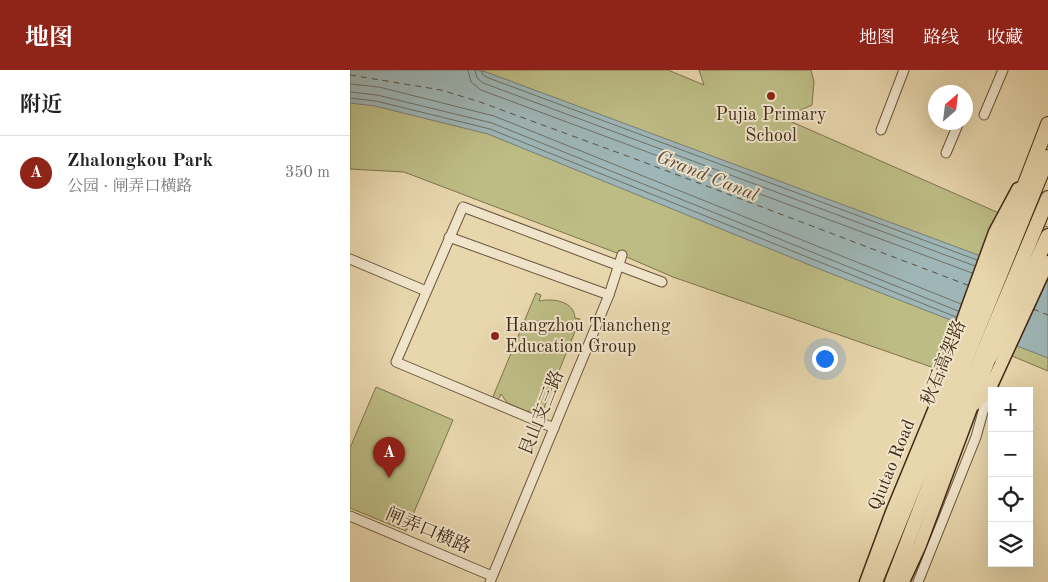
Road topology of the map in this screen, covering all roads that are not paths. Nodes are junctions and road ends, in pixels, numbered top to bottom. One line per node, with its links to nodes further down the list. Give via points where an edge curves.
1 (904, 70): 6 (street)
2 (1003, 70): 3 (street)
3 (984, 115)
4 (1048, 118): 13 (main road)
5 (1048, 124): 17 (highway)
6 (881, 130)
7 (956, 130): 9 (street)
8 (1048, 142): 13 (main road, Qiutao Road)
9 (946, 153)
10 (1048, 158): 35 (highway, 秋石高架路)
11 (1048, 198): 36 (highway, 秋石高架路, via 947,438)
12 (1048, 214): 14 (main road)
13 (1008, 217): 17 (main road, Qiutao Road); 24 (main road, via 989,245 957,336)
14 (1044, 234): 25 (highway, via 1007,325)
15 (450, 237): 20 (street, via 463,207); 22 (street); 23 (street)
16 (622, 255): 20 (street, 艮山支三路)
17 (997, 257): 24 (main road, Qiutao Road)
18 (350, 259): 22 (street)
19 (1048, 262): 26 (main road, via 996,375)
20 (619, 265): 21 (street); 23 (street, 艮山支三路)
21 (662, 282)
22 (426, 291): 27 (street, via 396,362)
23 (609, 294): 27 (street, 艮山支三路)
24 (956, 356): 28 (main road, Qiutao Road)
25 (989, 358): 26 (main road)
26 (986, 383): 30 (street, via 976,437); 31 (main road, via 969,412)
27 (554, 428): 32 (street, 艮山支三路)
28 (892, 512): 33 (street); 34 (main road, Qiutao Road)
29 (350, 516): 32 (street, 闸弄口横路)
30 (943, 516): 31 (street); 38 (street)
31 (920, 545): 37 (main road)
32 (491, 579)
33 (861, 582)
34 (866, 582)
35 (875, 582)
36 (892, 582)
37 (903, 582)
38 (918, 582)

